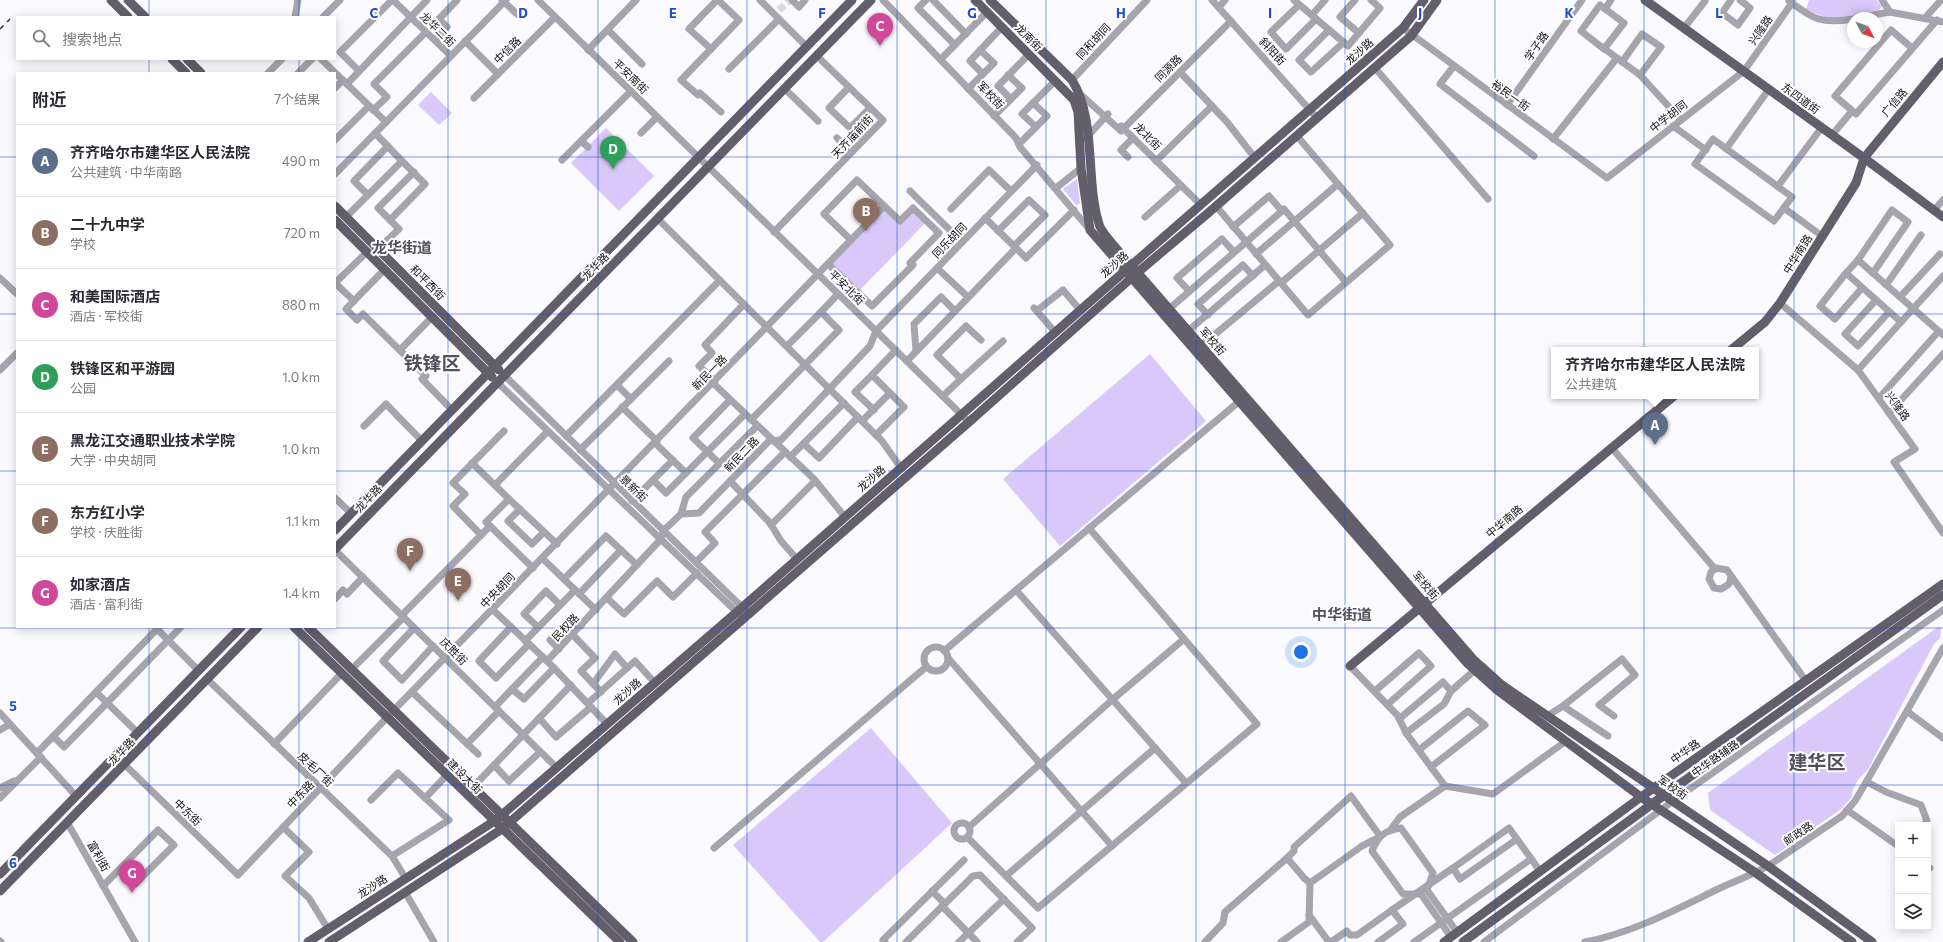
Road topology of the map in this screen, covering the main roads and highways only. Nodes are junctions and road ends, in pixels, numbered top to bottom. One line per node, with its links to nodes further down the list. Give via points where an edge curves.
1 (110, 0): 10 (main road)
2 (128, 0): 11 (main road)
3 (852, 0): 26 (main road, 龙华路)
4 (871, 0): 28 (main road, 龙华路)
5 (975, 0): 22 (main road, 龙南街, via 1074,100 1078,112 1081,168)
6 (990, 0): 17 (main road, 龙南街)
7 (1424, 0): 23 (main road, 龙沙路, via 1403,28)
8 (1437, 0): 24 (main road, 龙沙路, via 1411,36)
9 (1652, 2): 18 (main road, 东四道街)
10 (127, 16)
11 (144, 16)
12 (173, 60): 15 (main road)
13 (188, 60): 16 (main road)
14 (1943, 62): 18 (main road, 广信路)
15 (185, 72)
16 (200, 72)
17 (1075, 86): 23 (main road, 军校街, via 1086,121 1090,174 1099,226)
18 (1864, 158): 20 (main road, 东四道街); 25 (main road, 中华南路, via 1856,182 1780,302 1765,322)
19 (336, 207): 26 (main road, 和平西街)
20 (1943, 217)
21 (336, 221): 27 (main road, 和平西街)
22 (1090, 230): 23 (main road, 军校街)
23 (1128, 268): 24 (main road, 军校街); 46 (main road, 龙沙路, via 740,610)
24 (1134, 275): 30 (main road, 军校街); 30 (main road, 军校街, via 1169,309); 48 (main road, 龙沙路)
25 (1735, 347)
26 (495, 366): 27 (main road, 龙华路); 28 (main road, 和平西街)
27 (488, 373): 29 (main road, 和平西街); 32 (main road, 龙华路)
28 (505, 376): 29 (main road, 龙华路)
29 (498, 383): 33 (main road, 龙华路)
30 (1242, 399): 36 (main road, 军校街)
31 (1670, 399): 36 (main road, 中华南路)
32 (336, 529)
33 (336, 548)
34 (1943, 584): 42 (main road, 中华路)
35 (1943, 595): 43 (main road)
36 (1422, 605): 41 (main road, 中华南路); 42 (main road, 军校街, via 1502,685); 44 (main road, 军校街, via 1475,670 1497,690)
37 (240, 628): 50 (main road, 龙华路)
38 (257, 628): 51 (main road, 龙华路)
39 (295, 628): 47 (main road, 建设大街)
40 (312, 628): 46 (main road, 建设大街)
41 (1350, 666)
42 (1654, 788): 43 (main road, 军校街); 44 (main road, 中华路)
43 (1664, 795): 45 (main road); 59 (main road, 军校街, via 1768,866)
44 (1641, 797): 45 (main road, 军校街); 52 (main road, 中华路)
45 (1652, 804): 57 (main road); 58 (main road, 军校街, via 1756,873)
46 (502, 815): 47 (main road, 龙沙路); 48 (main road, 建设大街)
47 (494, 821): 49 (main road, 建设大街); 53 (main road, 龙沙路)
48 (510, 822): 49 (main road, 龙沙路); 56 (main road, 建设大街)
49 (502, 829): 54 (main road, 龙沙路); 55 (main road, 建设大街)
50 (0, 874)
51 (0, 891)
52 (1451, 937)
53 (308, 942)
54 (329, 942)
55 (620, 942)
56 (633, 942)
57 (1463, 942)
58 (1852, 942)
59 (1872, 942)

